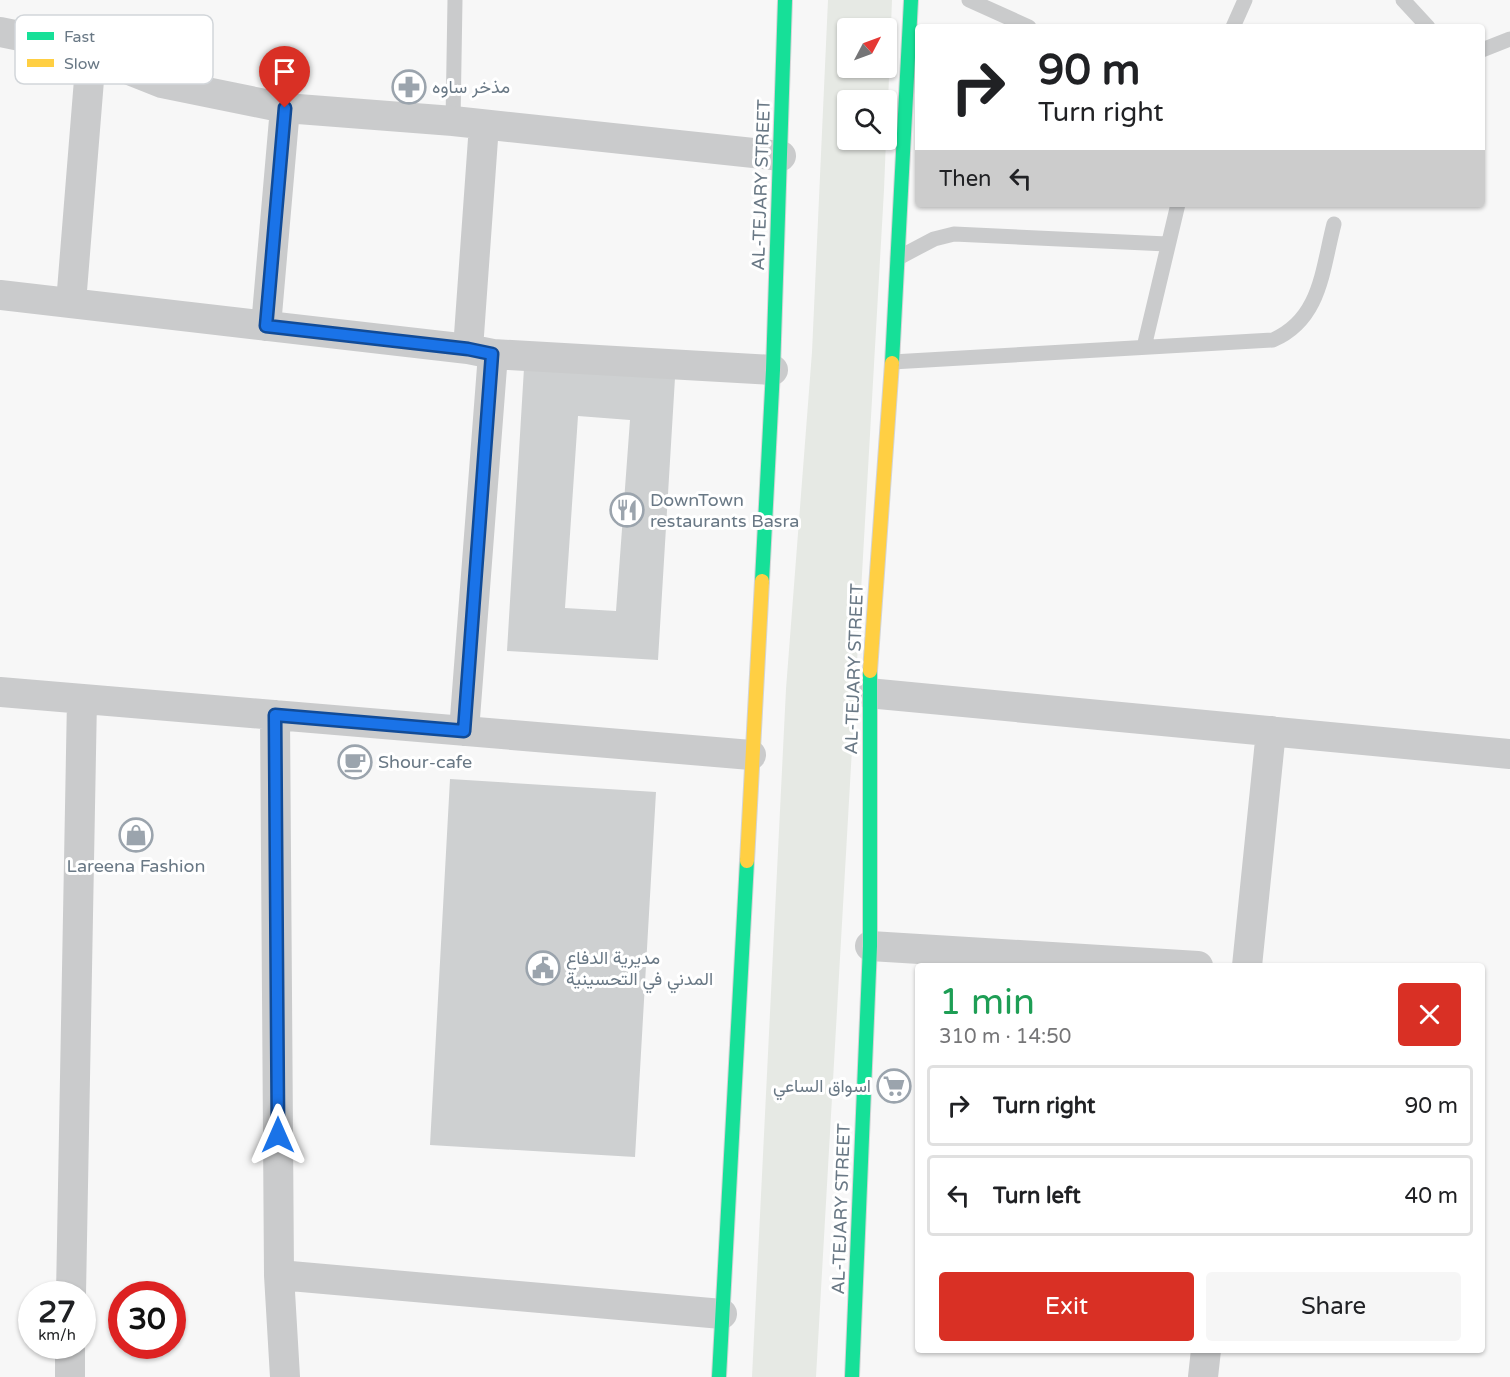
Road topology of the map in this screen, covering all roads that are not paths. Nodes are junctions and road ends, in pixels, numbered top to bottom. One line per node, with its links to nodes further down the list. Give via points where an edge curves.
1 (455, 0): 18 (lane)
2 (785, 0): 20 (main road, AL-TEJARY STREET)
3 (911, 0): 16 (main road, AL-TEJARY STREET)
4 (969, 0): 7 (lane)
5 (1245, 0): 8 (lane)
6 (1403, 0): 9 (lane)
7 (1022, 24)
8 (1234, 24)
9 (1425, 24)
10 (0, 32): 11 (street)
11 (15, 35)
12 (1510, 39): 13 (lane)
13 (1485, 49)
14 (89, 84): 26 (street)
15 (167, 84): 17 (street)
16 (913, 87): 24 (main road, AL-TEJARY STREET)
17 (285, 108): 18 (street); 27 (street)
18 (453, 121): 19 (street)
19 (484, 125): 20 (street); 29 (street)
20 (781, 156): 31 (main road, AL-TEJARY STREET)
21 (1177, 207): 23 (lane)
22 (1334, 224): 28 (lane, via 1313,305 1287,334 1273,340)
23 (1167, 244): 24 (lane, via 954,234 934,239); 28 (lane)
24 (898, 258): 30 (main road, AL-TEJARY STREET)
25 (0, 295): 26 (street)
26 (71, 303): 27 (street)
27 (266, 326): 29 (street)
28 (1144, 347): 30 (lane)
29 (480, 351): 31 (street); 36 (street)
30 (892, 362): 33 (main road, AL-TEJARY STREET)
31 (773, 370): 39 (main road, AL-TEJARY STREET)
32 (0, 692): 34 (street)
33 (867, 693): 37 (street); 40 (main road, AL-TEJARY STREET)
34 (81, 699): 35 (street); 44 (street)
35 (275, 715): 36 (street); 43 (street)
36 (464, 731): 39 (street)
37 (1271, 731): 38 (street); 42 (street)
38 (1510, 754)
39 (751, 755): 45 (main road, AL-TEJARY STREET)
40 (870, 946): 41 (street); 51 (main road, AL-TEJARY STREET)
41 (1149, 963)
42 (1247, 963)
43 (279, 1275): 45 (street); 49 (street)
44 (71, 1281)
45 (722, 1314): 50 (main road, AL-TEJARY STREET)
46 (1206, 1353): 52 (street)
47 (70, 1359): 48 (street)
48 (70, 1377)
49 (285, 1377)
50 (718, 1377)
51 (852, 1377)
52 (1203, 1377)

